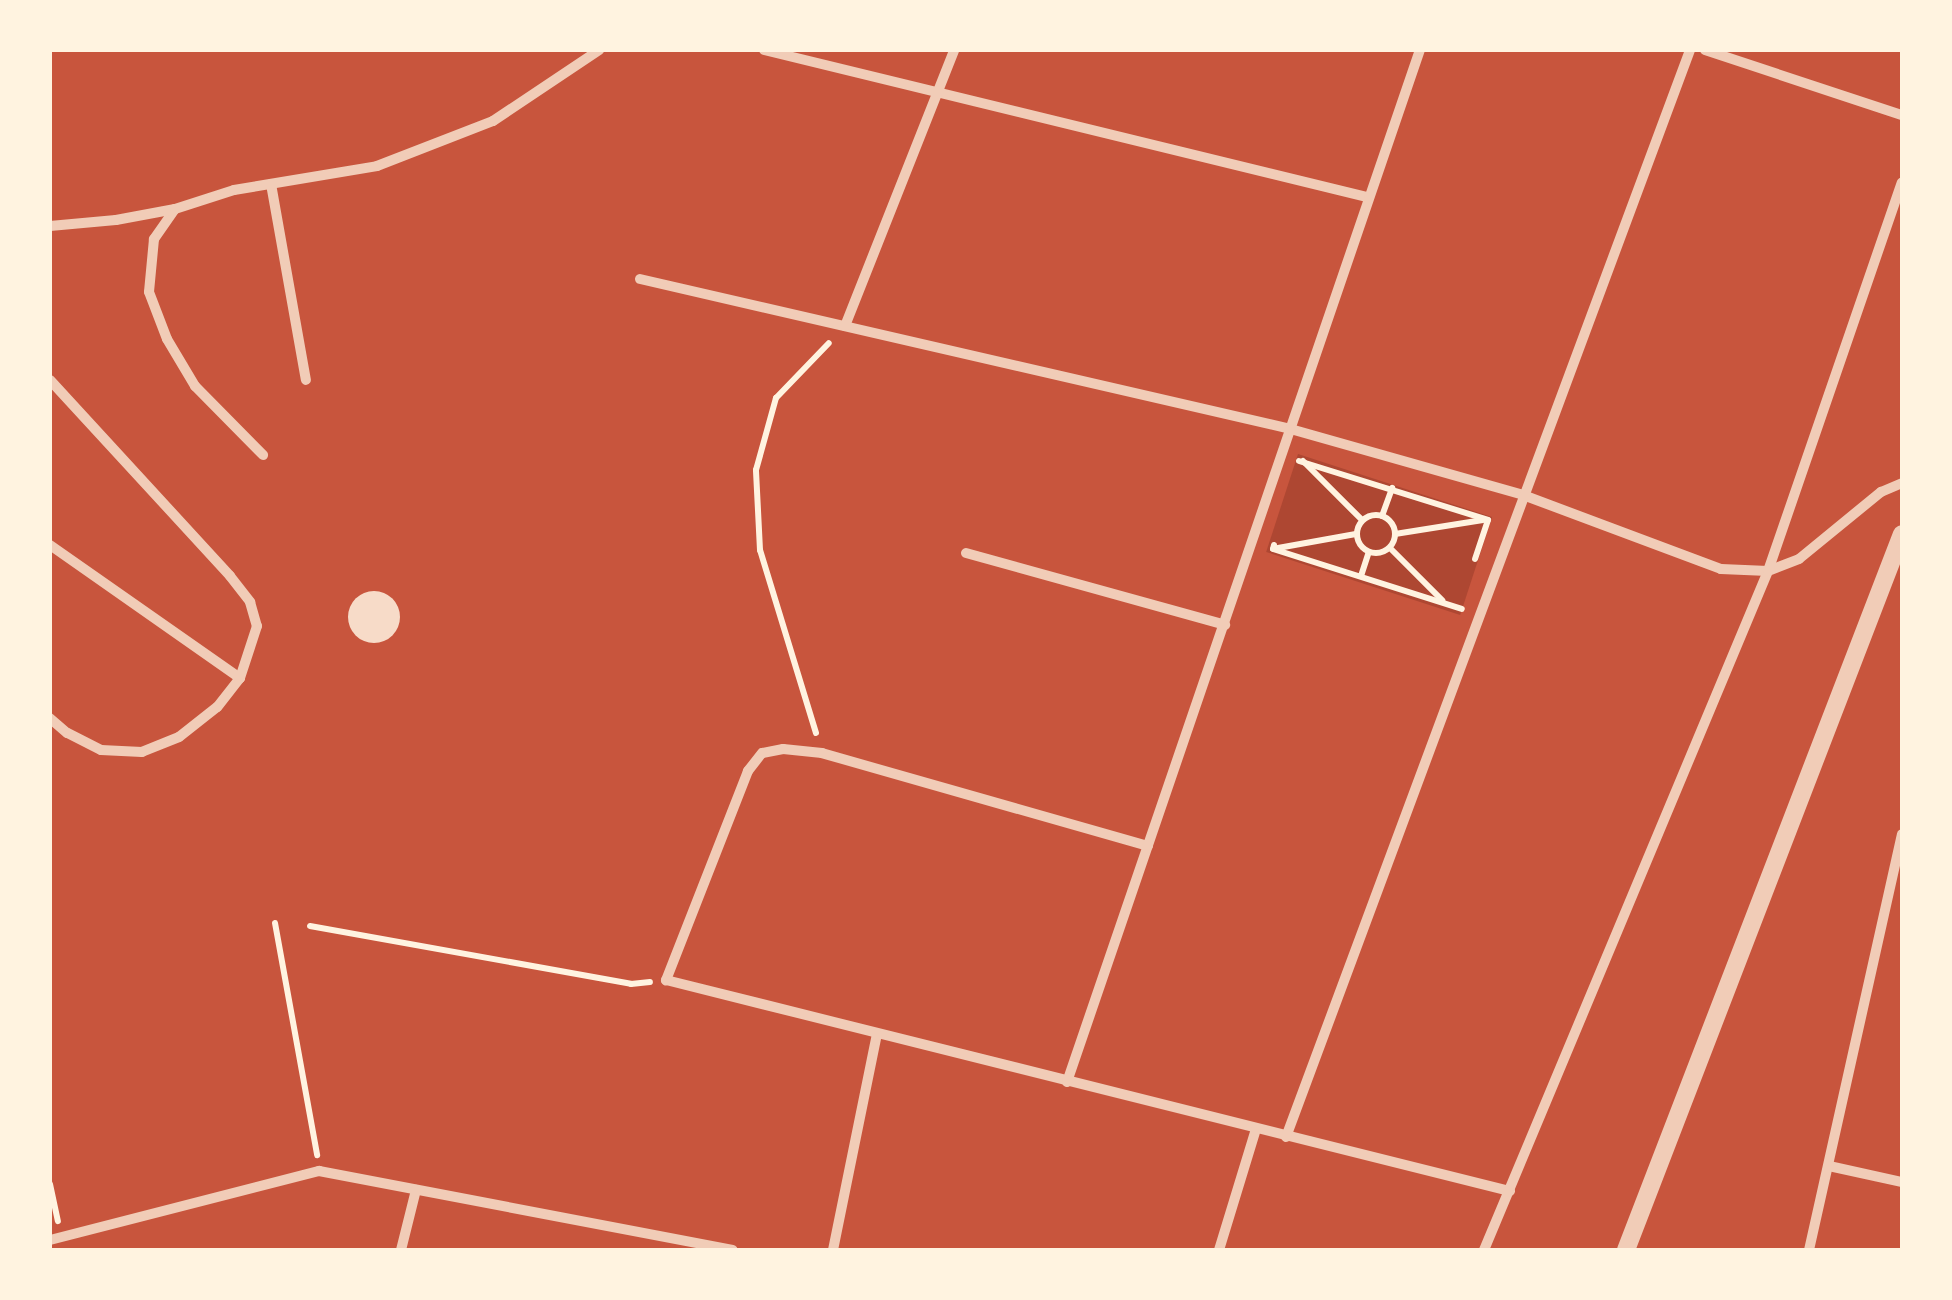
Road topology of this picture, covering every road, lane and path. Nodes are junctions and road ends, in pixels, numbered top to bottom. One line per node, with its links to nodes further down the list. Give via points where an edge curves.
1 (600, 50): 10 (street, via 494,121 377,166)
2 (764, 50): 7 (street)
3 (954, 50): 7 (street)
4 (1420, 50): 11 (street)
5 (1690, 50): 24 (street)
6 (1704, 50): 8 (street)
7 (936, 94): 11 (street); 15 (street)
8 (1902, 114)
9 (1902, 182): 39 (street)
10 (271, 184): 12 (street); 17 (street)
11 (1366, 197): 18 (street)
12 (175, 210): 13 (street); 19 (street, via 154,239 149,292 195,386)
13 (50, 226)
14 (640, 278): 15 (street)
15 (845, 326): 18 (street); 47 (path, via 776,398 756,470 760,550)
16 (50, 380): 45 (street, via 250,602 257,626)
17 (306, 380)
18 (1287, 428): 24 (street); 33 (street)
19 (263, 454)
20 (1300, 458): 21 (path); 23 (path); 26 (path)
21 (1294, 477)
22 (1902, 484): 39 (street, via 1881,492 1798,559)
23 (1392, 488): 25 (path); 27 (path)
24 (1523, 496): 28 (street); 39 (street, via 1721,570)
25 (1382, 516): 26 (path); 31 (path)
26 (1362, 520): 30 (path)
27 (1488, 520): 28 (path); 31 (path); 40 (path)
28 (1512, 528): 56 (street)
29 (1278, 531): 36 (path)
30 (1356, 534): 36 (path); 37 (path)
31 (1395, 534): 35 (path)
32 (1902, 534): 69 (street)
33 (1254, 541): 36 (path); 44 (street)
34 (50, 545): 45 (street)
35 (1390, 548): 37 (path); 43 (path)
36 (1273, 549): 41 (path)
37 (1369, 552): 41 (path)
38 (966, 553): 44 (street)
39 (1768, 572): 62 (street)
40 (1471, 573)
41 (1361, 576): 43 (path)
42 (1465, 590): 43 (path, via 1460,608)
43 (1444, 603)
44 (1224, 625): 49 (street)
45 (240, 678): 46 (street, via 179,737 142,752 100,750)
46 (50, 718)
47 (822, 753): 49 (street); 52 (street, via 762,753 748,771)
48 (1902, 834): 57 (street)
49 (1148, 846): 54 (street)
50 (275, 923): 58 (path)
51 (310, 926): 52 (path, via 631,984)
52 (666, 980): 53 (street)
53 (877, 1034): 54 (street); 66 (street)
54 (1067, 1082): 55 (street)
55 (1256, 1130): 56 (street); 67 (street)
56 (1286, 1137): 62 (street)
57 (1829, 1166): 59 (street); 70 (street)
58 (320, 1171): 61 (street); 63 (street)
59 (1902, 1182)
60 (50, 1184): 63 (path)
61 (416, 1190): 64 (street); 65 (street)
62 (1510, 1191): 68 (street)
63 (56, 1238)
64 (401, 1250)
65 (732, 1250)
66 (833, 1250)
67 (1218, 1250)
68 (1484, 1250)
69 (1626, 1250)
70 (1809, 1250)

